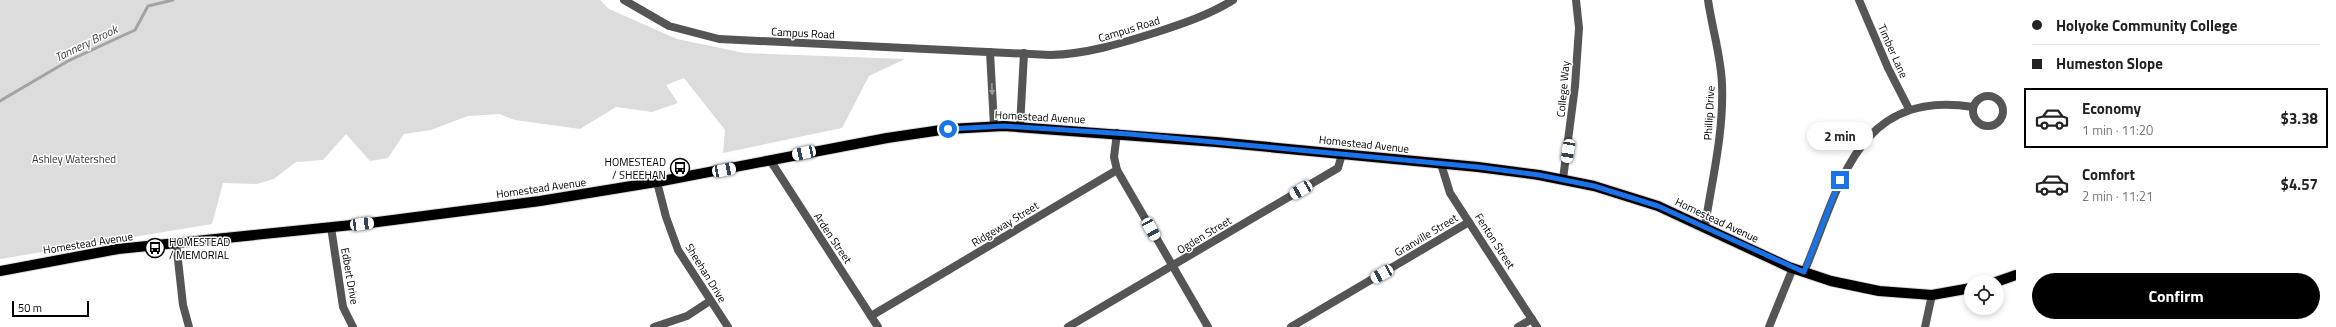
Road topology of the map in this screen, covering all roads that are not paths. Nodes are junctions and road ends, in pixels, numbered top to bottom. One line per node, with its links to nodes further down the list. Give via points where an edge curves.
1 (624, 0): 6 (street, Campus Road, via 669,26 719,39)
2 (1233, 0): 7 (street, Campus Road, via 1195,19 1102,49 1066,54)
3 (1576, 0): 17 (street, College Way, via 1579,28 1575,86)
4 (1708, 0): 20 (street, Phillip Drive, via 1720,68 1722,97 1719,139)
5 (1859, 0): 9 (street, Timber Lane)
6 (990, 52): 7 (street, Campus Road); 10 (street, one-way to 10)
7 (1024, 53): 11 (street)
8 (1973, 107): 9 (street, via 1940,104)
9 (1909, 109): 26 (street, via 1877,130 1849,162 1823,219)
10 (994, 126): 11 (main road, Homestead Avenue); 14 (main road, Homestead Avenue, via 920,133)
11 (1020, 127): 12 (main road, Homestead Avenue)
12 (1117, 133): 13 (main road, Homestead Avenue); 16 (street, via 1114,157)
13 (1342, 154): 15 (main road, Homestead Avenue); 23 (street, Ogden Street, via 1338,168)
14 (770, 160): 18 (main road, Homestead Avenue); 32 (street, Arden Street)
15 (1441, 164): 17 (main road, Homestead Avenue); 19 (street, Fenton Street, via 1450,193)
16 (1117, 170): 23 (street); 32 (street, Ridgeway Street)
17 (1563, 179): 20 (main road, Homestead Avenue, via 1637,199)
18 (657, 182): 21 (main road, Homestead Avenue, via 525,203); 31 (street, Sheehan Drive, via 674,242)
19 (1470, 222): 33 (street, Fenton Street); 41 (street, Granville Street)
20 (1705, 226): 24 (main road, Homestead Avenue)
21 (331, 227): 22 (main road, Homestead Avenue); 35 (street, Edbert Drive, via 343,307)
22 (176, 242): 25 (main road, Homestead Avenue, via 93,253); 34 (street, via 183,305)
23 (1172, 267): 39 (street, Ogden Street); 40 (street)
24 (1793, 268): 26 (main road, Homestead Avenue); 44 (street)
25 (0, 271)
26 (1804, 272): 30 (main road, Homestead Avenue, via 1852,287)
27 (2016, 275): 28 (main road)
28 (2004, 279)
29 (1964, 289): 30 (main road, Homestead Avenue)
30 (1932, 295): 45 (street)
31 (710, 301): 36 (street, via 687,316); 37 (street, Sheehan Drive)
32 (871, 316): 38 (street, Arden Street)
33 (1532, 319): 42 (street); 43 (street, Fenton Street)
34 (189, 327)
35 (353, 327)
36 (654, 327)
37 (728, 327)
38 (878, 327)
39 (1068, 327)
40 (1208, 327)
41 (1291, 327)
42 (1518, 327)
43 (1537, 327)
44 (1769, 327)
45 (1925, 327)

